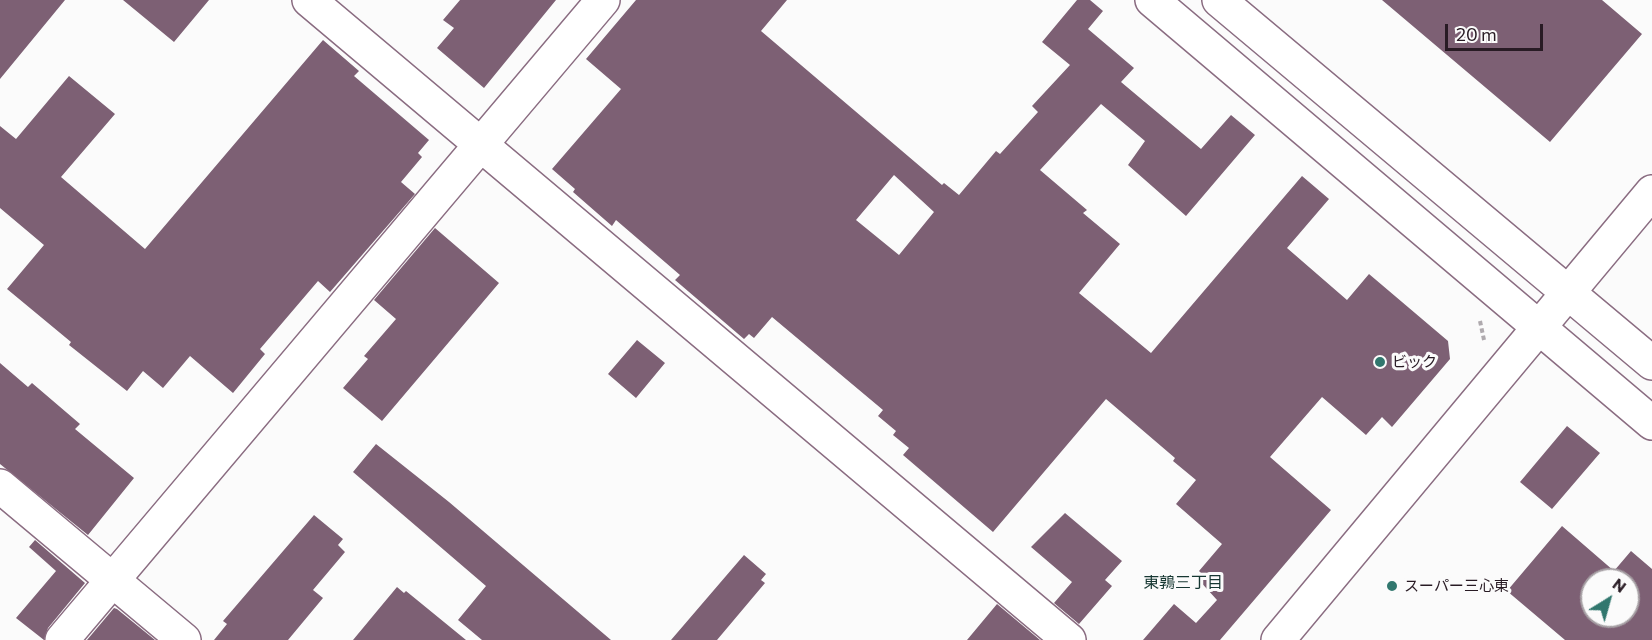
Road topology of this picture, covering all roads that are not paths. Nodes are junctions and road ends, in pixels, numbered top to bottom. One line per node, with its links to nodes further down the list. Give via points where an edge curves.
1 (309, 0): 5 (street)
2 (603, 0): 5 (street)
3 (1152, 0): 8 (street)
4 (1219, 0): 7 (street)
5 (482, 143): 12 (street); 15 (street)
6 (1652, 192): 7 (street)
7 (1568, 291): 8 (street); 9 (street)
8 (1541, 328): 10 (street); 16 (street)
9 (1652, 363)
10 (1652, 423)
11 (0, 486): 12 (street)
12 (113, 580): 13 (street); 14 (street)
13 (62, 640)
14 (184, 640)
15 (1069, 640)
16 (1278, 640)

